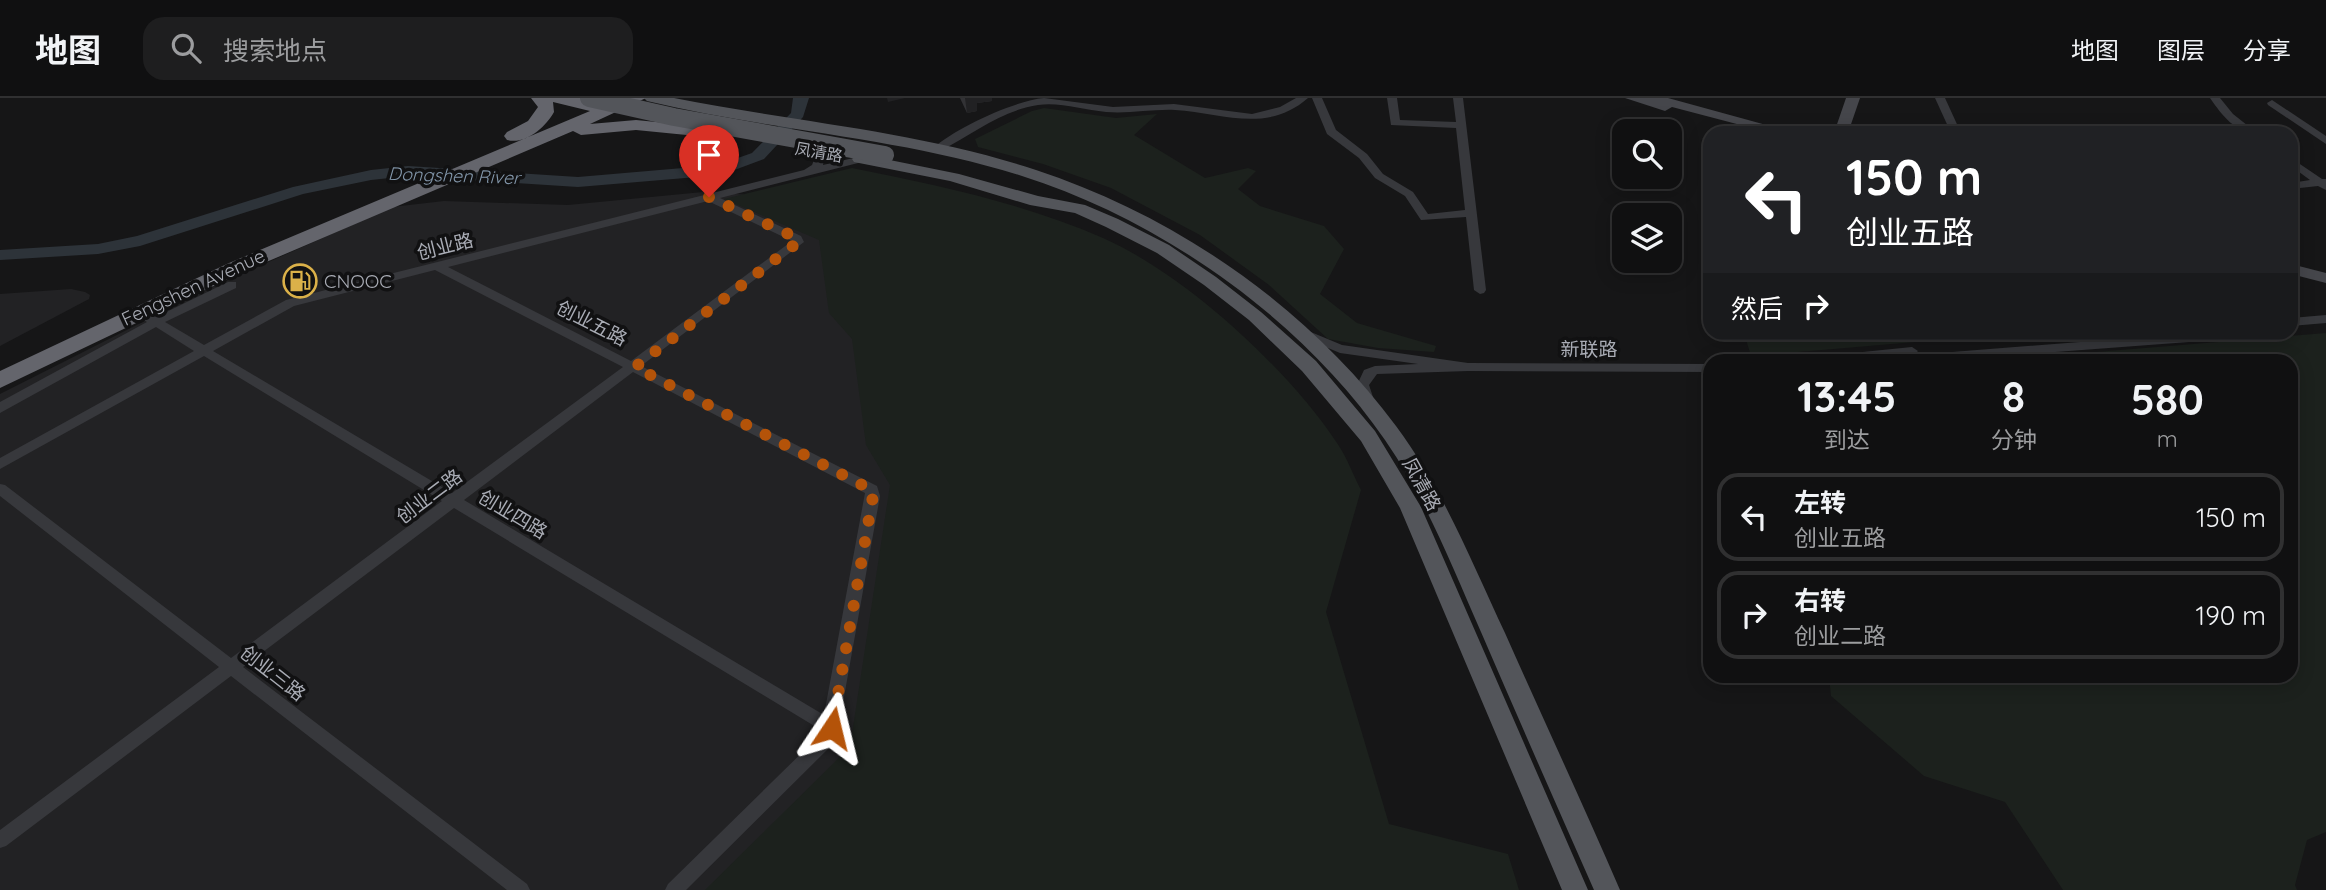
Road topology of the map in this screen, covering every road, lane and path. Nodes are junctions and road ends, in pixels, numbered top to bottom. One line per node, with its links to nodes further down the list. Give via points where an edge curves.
1 (540, 98): 31 (highway, via 547,109 539,122)
2 (559, 98): 16 (highway, 凤清路)
3 (637, 98): 16 (highway)
4 (652, 98): 18 (main road, 凤清路)
5 (696, 98): 18 (main road)
6 (1303, 98): 28 (street, via 1275,114 1248,119 1177,107 1112,110 1035,102)
7 (1317, 98): 39 (street, via 1331,132 1363,156 1379,176 1409,194 1425,218)
8 (1392, 98): 19 (street, via 1395,123)
9 (1458, 98): 19 (street)
10 (1632, 98): 20 (street)
11 (1652, 98): 21 (street)
12 (1853, 98): 22 (street)
13 (1863, 98): 23 (street)
14 (1940, 98): 24 (street)
15 (2215, 98): 25 (street)
16 (605, 102): 26 (main road, 凤清路); 30 (main road, 凤清路); 30 (main road, 凤清路, bridge); 31 (highway)
17 (2272, 103): 27 (street)
18 (727, 111): 28 (main road, 凤清路)
19 (1461, 125): 39 (street)
20 (1740, 126)
21 (1761, 126)
22 (1843, 126)
23 (1854, 126)
24 (1953, 126)
25 (2243, 126)
26 (707, 132): 29 (main road, 凤清路); 31 (highway, via 606,126)
27 (2326, 141)
28 (938, 148): 38 (main road, 凤清路, via 1045,178)
29 (804, 149): 32 (main road, 凤清路); 34 (street, via 819,160)
30 (888, 152): 38 (main road, 凤清路)
31 (486, 153): 47 (highway, Fengshen Avenue); 59 (highway, Fengshen Avenue, via 366,199 187,278)
32 (862, 159): 34 (street, 创业路); 38 (main road, 凤清路, via 937,173 1036,201)
33 (2298, 166): 35 (street)
34 (808, 172): 37 (street, 创业路)
35 (2324, 184): 36 (street)
36 (2298, 186)
37 (709, 197): 40 (street, 创业路); 58 (street, 创业二路, via 798,242)
38 (1084, 204): 50 (main road, 凤清路, via 1176,239); 73 (main road, 凤清路, via 1163,249 1233,298 1309,366 1359,423 1425,540)
39 (1471, 214): 46 (street)
40 (437, 265): 55 (street, 创业路, via 290,303); 58 (street, 创业五路)
41 (2298, 265): 43 (street)
42 (2298, 271): 44 (street)
43 (2326, 272)
44 (2326, 278)
45 (232, 285): 47 (street)
46 (1480, 290)
47 (147, 317): 55 (street, 创业四路); 62 (highway, Fengshen Avenue); 64 (street)
48 (2326, 319): 49 (street)
49 (2298, 321)
50 (1292, 326): 60 (street, 新联路, via 1340,349); 63 (main road, 凤清路)
51 (2326, 328): 52 (street)
52 (2298, 330)
53 (2057, 340): 56 (street)
54 (2164, 340): 57 (street)
55 (205, 352): 65 (street, 创业路); 67 (street, 创业四路)
56 (1893, 354)
57 (1979, 354)
58 (635, 367): 67 (street, 创业二路); 69 (street, 创业五路, via 872,490)
59 (0, 368)
60 (1468, 368): 61 (street, 新联路); 63 (street, 新联路, via 1375,370 1363,385)
61 (1703, 368)
62 (0, 380)
63 (1368, 404): 74 (main road, 凤清路, via 1398,443 1437,511)
64 (0, 408)
65 (0, 464)
66 (0, 489): 68 (street, 创业三路)
67 (454, 501): 68 (street, 创业二路); 69 (street, 创业四路)
68 (232, 667): 70 (street, 创业二路); 71 (street, 创业三路)
69 (832, 728): 72 (street, 创业五路, via 821,748)
70 (0, 839)
71 (521, 890)
72 (674, 890)
73 (1575, 890)
74 (1607, 890)

